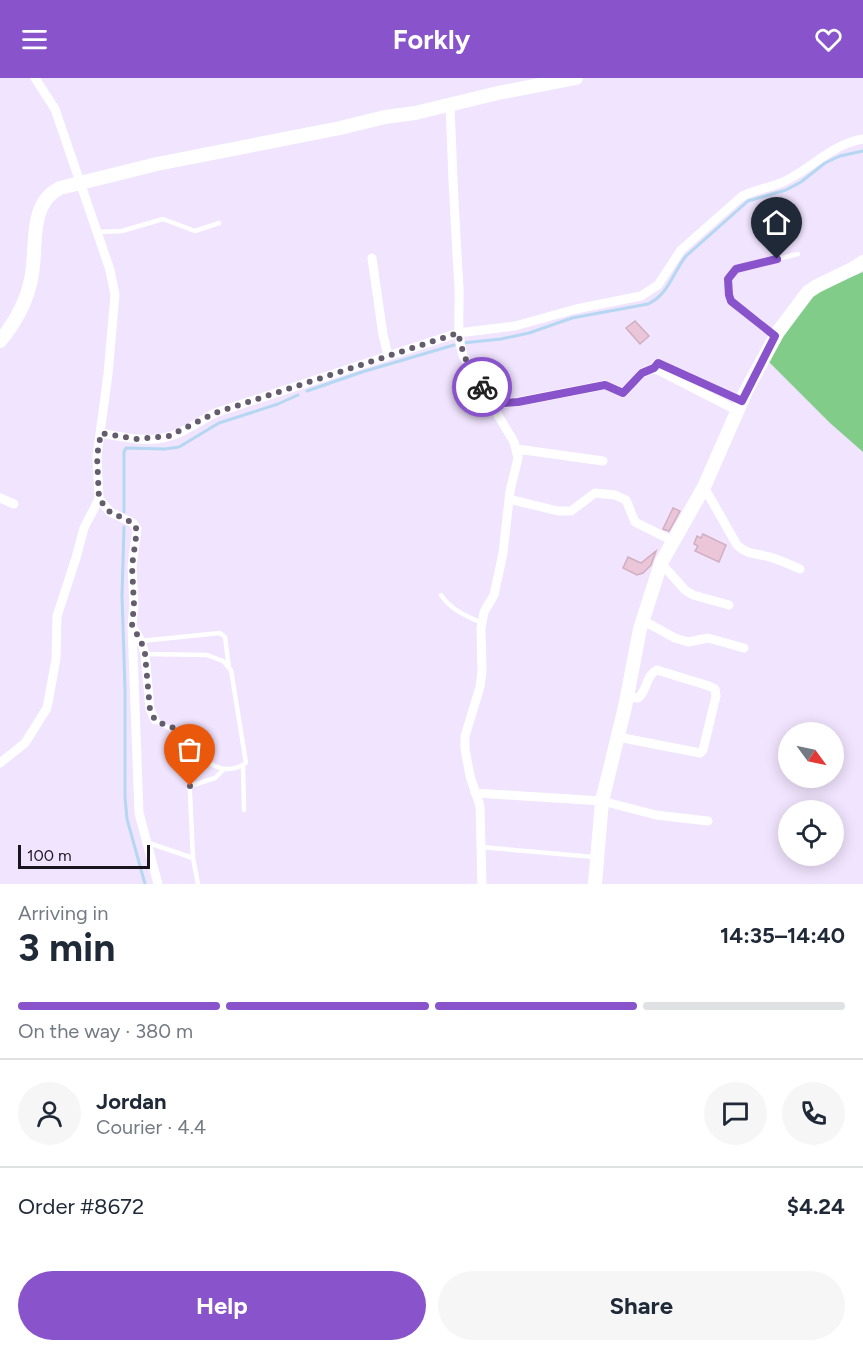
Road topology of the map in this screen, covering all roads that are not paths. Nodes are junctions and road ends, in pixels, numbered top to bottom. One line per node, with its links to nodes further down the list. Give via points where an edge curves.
1 (35, 78): 5 (street, via 55,109)
2 (576, 78): 3 (main road)
3 (450, 105): 5 (main road, via 157,164); 11 (street)
4 (863, 139): 11 (street, via 837,146 800,173 741,197 681,250 652,291 515,326)
5 (79, 184): 7 (street); 13 (main road, via 60,188 42,201 25,299)
6 (219, 223): 7 (lane, via 195,231 163,219 122,231)
7 (97, 232): 17 (street, via 115,296)
8 (798, 254): 12 (lane, via 736,269 728,279 731,301)
9 (372, 258): 14 (street)
10 (863, 262): 12 (main road, via 808,292)
11 (458, 333): 14 (street); 15 (street, via 464,356)
12 (775, 336): 16 (main road)
13 (0, 341)
14 (388, 355): 17 (street, via 215,413 169,436 136,439)
15 (491, 404): 16 (street, via 605,385 623,393 642,373 654,368); 18 (street)
16 (740, 406): 20 (main road)
17 (101, 433): 22 (street, via 97,456)
18 (517, 449): 19 (street); 23 (street)
19 (603, 461)
20 (704, 487): 25 (main road); 27 (street, via 742,550)
21 (0, 498): 24 (street)
22 (99, 499): 32 (street, via 110,512 133,523 137,530 132,566); 41 (street, via 84,528 57,616 56,659 48,708 25,742)
23 (509, 499): 25 (street, via 571,511 595,493 615,495 626,500 635,522); 31 (street, via 494,595)
24 (14, 504)
25 (673, 541): 26 (main road)
26 (661, 563): 29 (street, via 693,595); 30 (main road)
27 (800, 569)
28 (441, 595): 31 (lane, via 463,615)
29 (729, 604)
30 (642, 620): 34 (street, via 688,642 708,638); 37 (main road)
31 (482, 623): 45 (street, via 480,687 465,742)
32 (132, 626): 33 (street); 49 (street, via 138,802)
33 (141, 641): 35 (street); 36 (lane, via 220,633 225,637)
34 (744, 648)
35 (145, 654): 36 (lane, via 207,655); 38 (street, via 150,710)
36 (229, 668): 42 (lane, via 245,753)
37 (627, 697): 39 (main road); 39 (street, via 642,696 649,676 657,670 709,686 715,689 716,696 700,753)
38 (155, 720): 40 (lane, via 179,731)
39 (618, 737): 46 (main road)
40 (188, 750): 43 (lane); 44 (lane)
41 (0, 763)
42 (243, 765): 43 (lane); 47 (lane)
43 (223, 770): 44 (lane, via 215,778)
44 (190, 786): 51 (lane)
45 (476, 793): 46 (street); 50 (street)
46 (602, 801): 48 (street, via 656,815); 52 (main road)
47 (244, 810)
48 (708, 821)
49 (147, 842): 51 (lane); 53 (street)
50 (481, 847): 52 (lane); 55 (street)
51 (193, 858): 54 (lane)
52 (597, 858): 56 (main road)
53 (158, 884)
54 (198, 884)
55 (482, 884)
56 (595, 884)

